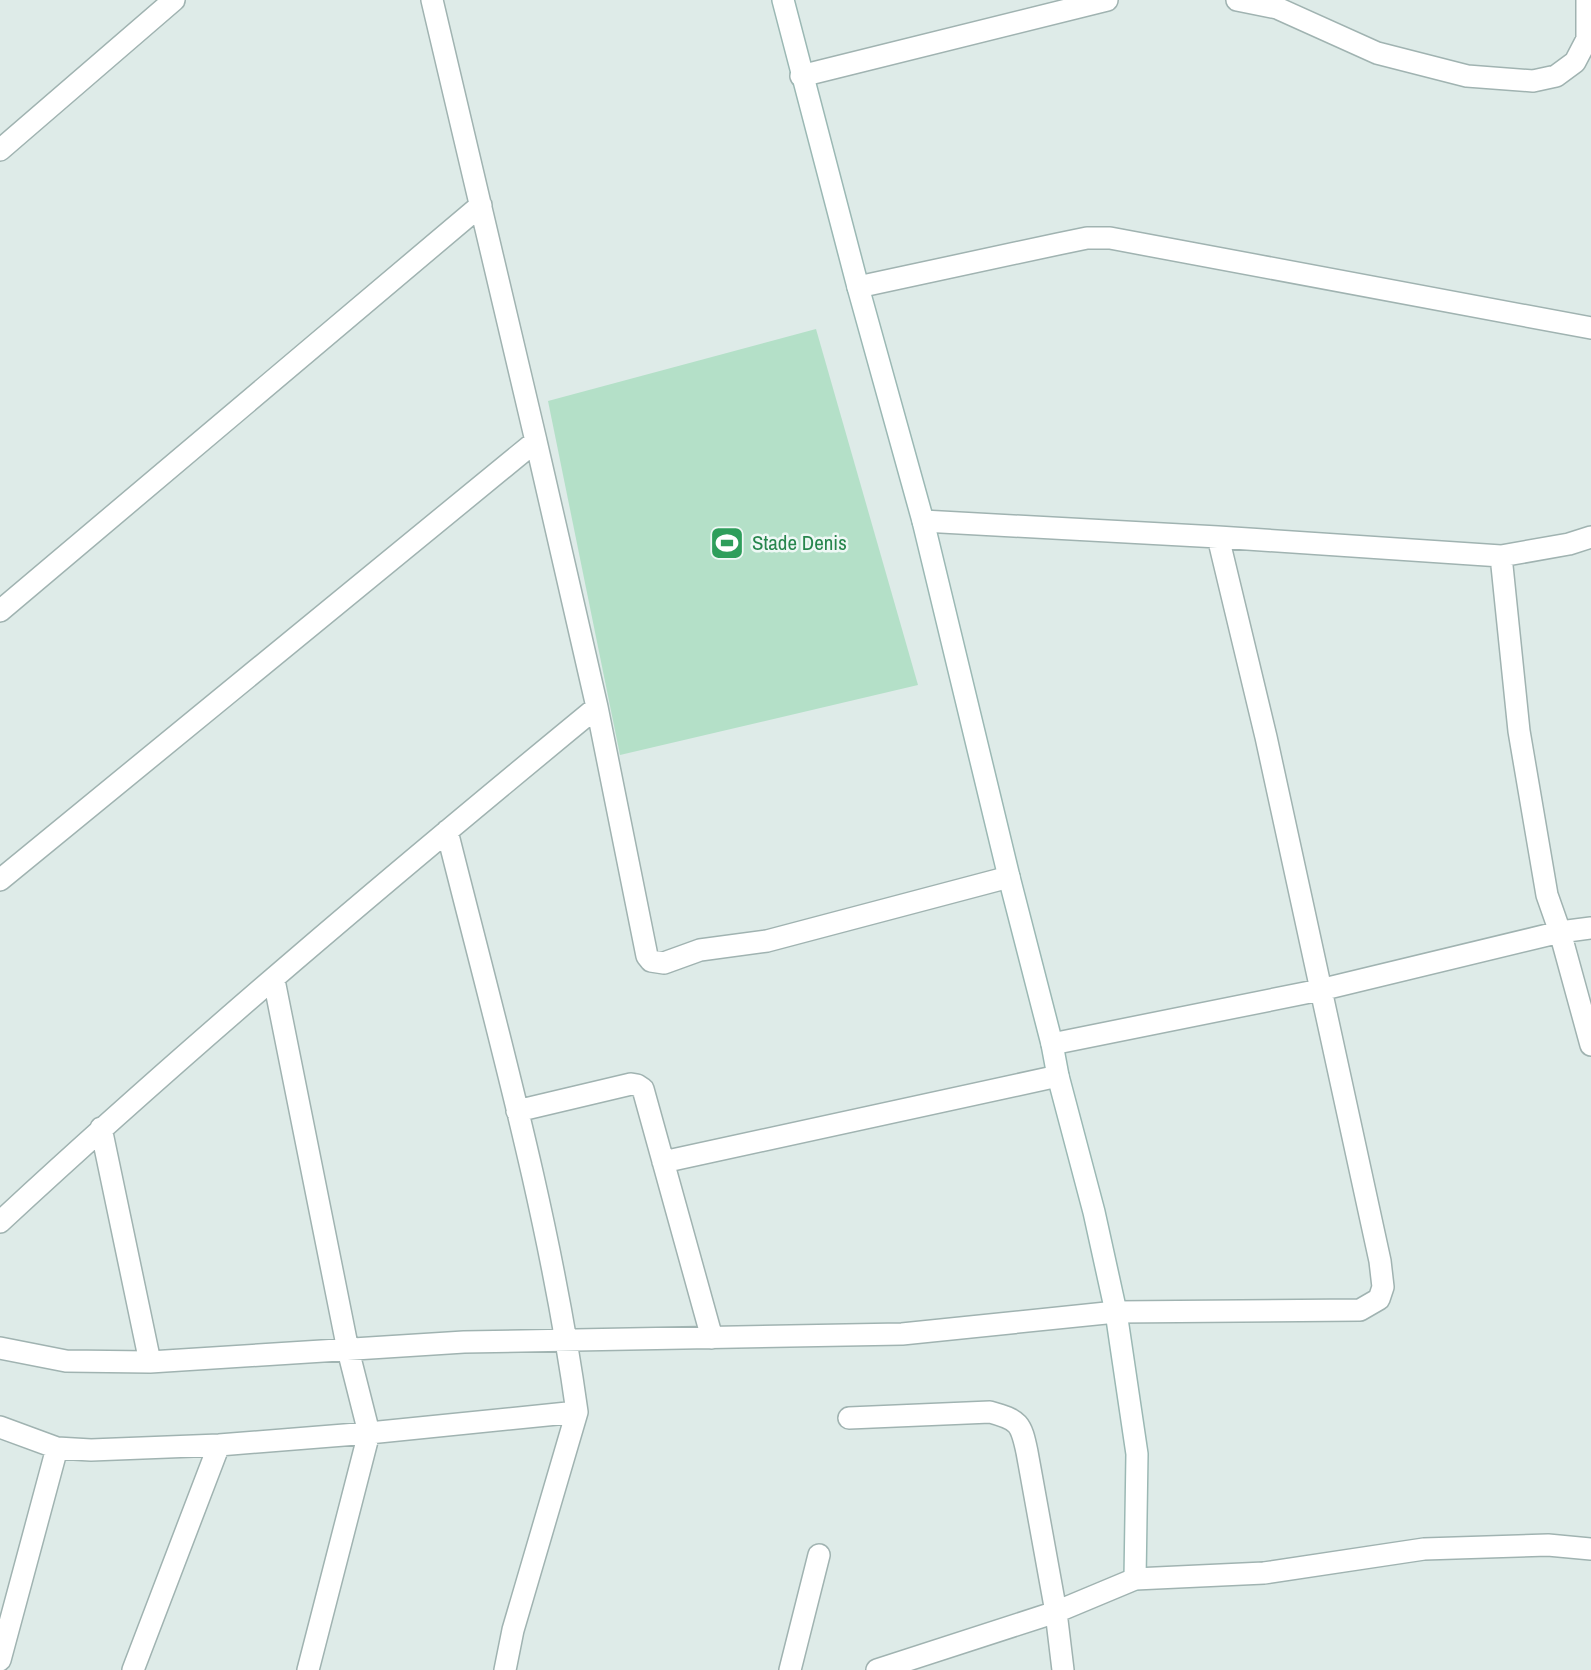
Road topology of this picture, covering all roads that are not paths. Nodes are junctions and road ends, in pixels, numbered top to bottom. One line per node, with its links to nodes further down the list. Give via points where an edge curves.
1 (174, 0): 9 (street)
2 (432, 0): 10 (street)
3 (782, 0): 8 (street)
4 (1107, 0): 8 (street)
5 (1237, 0): 7 (street, via 1277,8 1377,53 1467,76 1534,81)
6 (1587, 0): 7 (street)
7 (1583, 64)
8 (801, 76): 11 (street)
9 (0, 150)
10 (481, 205): 13 (street); 18 (street)
11 (858, 287): 12 (street, via 1087,238 1110,238); 14 (street)
12 (1591, 328)
13 (536, 441): 19 (street); 22 (street)
14 (923, 521): 15 (street); 21 (street)
15 (1218, 537): 17 (street); 26 (street)
16 (1591, 537): 17 (street)
17 (1501, 556): 24 (street, via 1519,731 1546,895)
18 (0, 611)
19 (597, 707): 20 (street); 21 (street, via 651,961 664,963 700,950 767,941)
20 (447, 831): 25 (street); 30 (street)
21 (1009, 877): 27 (street)
22 (0, 880)
23 (1591, 928): 24 (street)
24 (1560, 932): 26 (street); 28 (street)
25 (274, 980): 31 (street); 38 (street)
26 (1320, 990): 27 (street); 34 (street, via 1380,1261 1383,1286 1379,1299 1360,1310)
27 (1052, 1044): 29 (street)
28 (1591, 1045)
29 (1058, 1076): 32 (street); 34 (street)
30 (517, 1111): 32 (street, via 637,1085 643,1089); 36 (street)
31 (101, 1128): 33 (street); 39 (street)
32 (663, 1162): 35 (street)
33 (0, 1222)
34 (1115, 1312): 35 (street, via 902,1334); 48 (street, via 1137,1454)
35 (712, 1338): 36 (street)
36 (567, 1341): 38 (street); 40 (street)
37 (0, 1348): 39 (street, via 65,1361)
38 (348, 1350): 39 (street); 43 (street)
39 (150, 1362)
40 (577, 1412): 43 (street); 54 (street)
41 (849, 1418): 49 (street, via 990,1412 1012,1418 1023,1432)
42 (0, 1427): 45 (street)
43 (369, 1433): 44 (street); 53 (street)
44 (219, 1445): 45 (street); 52 (street)
45 (57, 1448): 50 (street)
46 (1591, 1549): 48 (street, via 1548,1545 1424,1549 1264,1573)
47 (819, 1555): 55 (street)
48 (1135, 1579): 49 (street)
49 (1056, 1612): 51 (street); 57 (street)
50 (0, 1660)
51 (907, 1666): 56 (street)
52 (133, 1670)
53 (308, 1670)
54 (505, 1670)
55 (790, 1670)
56 (877, 1670)
57 (1063, 1670)

